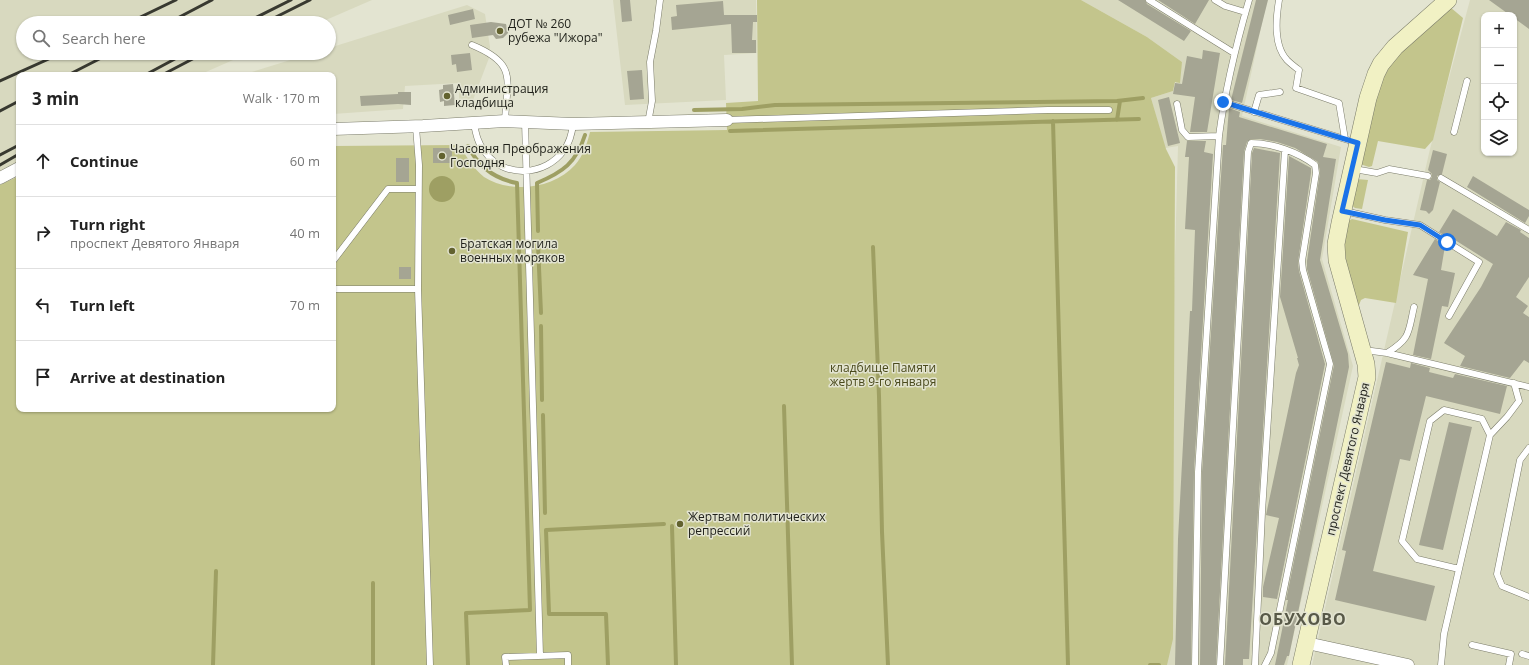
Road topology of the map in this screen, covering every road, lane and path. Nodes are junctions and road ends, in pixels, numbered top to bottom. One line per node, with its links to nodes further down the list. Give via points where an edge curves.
1 (660, 0): 19 (lane, via 650,62 652,101)
2 (1148, 0): 9 (lane)
3 (1215, 0): 7 (lane)
4 (1249, 0): 7 (lane)
5 (1279, 0): 26 (lane, via 1279,47 1286,59 1299,70 1296,88 1339,103)
6 (1448, 0): 26 (street, проспект Девятого Января, via 1395,47 1381,64)
7 (1245, 12): 9 (lane)
8 (472, 45): 17 (lane, via 495,56 506,72 508,83)
9 (1234, 53): 12 (lane)
10 (1467, 81): 24 (lane)
11 (1280, 92): 15 (lane, via 1259,94)
12 (1223, 102): 15 (lane); 25 (lane)
13 (1178, 104): 25 (lane, via 1182,130 1188,137)
14 (1109, 110): 16 (lane)
15 (1254, 112): 26 (lane)
16 (727, 120): 19 (street)
17 (505, 121): 18 (street); 20 (street)
18 (525, 121): 21 (street); 30 (lane)
19 (648, 123): 21 (street)
20 (474, 124): 22 (street); 30 (lane, via 477,140 496,164 511,170)
21 (573, 124): 30 (lane, via 569,142 559,157 544,167)
22 (416, 127): 23 (street); 34 (lane)
23 (336, 129)
24 (1454, 132)
25 (1219, 136): 58 (lane, via 1198,472)
26 (1351, 141): 28 (street, проспект Девятого Января)
27 (1285, 150): 59 (lane, via 1251,143 1248,152); 60 (lane, via 1262,504); 61 (lane, via 1315,165 1316,173 1302,261 1330,364 1271,653)
28 (1352, 168): 31 (lane, via 1377,173 1389,169); 35 (street, проспект Девятого Января)
29 (16, 170): 32 (street)
30 (526, 171): 53 (lane)
31 (1428, 176)
32 (0, 178)
33 (1441, 178): 36 (lane)
34 (418, 189): 37 (lane, via 388,189); 39 (lane)
35 (1342, 211): 41 (lane, via 1420,225 1479,262); 42 (street, проспект Девятого Января, via 1336,260)
36 (1529, 230)
37 (336, 257)
38 (336, 289): 39 (lane)
39 (418, 289): 55 (lane)
40 (1414, 307): 43 (lane, via 1407,337 1398,347)
41 (1449, 316)
42 (1362, 349): 43 (lane); 50 (street, проспект Девятого Января, via 1367,377)
43 (1387, 353): 44 (lane)
44 (1514, 383): 45 (lane); 46 (lane, via 1519,401)
45 (1529, 387)
46 (1490, 435): 48 (lane); 48 (lane, via 1482,419 1444,410 1430,421 1402,541 1417,559)
47 (1529, 448): 49 (lane, via 1520,460 1497,574 1502,586)
48 (1459, 569): 64 (lane, via 1444,634)
49 (1529, 597)
50 (1307, 643): 62 (street, проспект Девятого Января); 63 (street)
51 (1472, 645): 65 (lane, via 1511,654)
52 (1522, 654): 54 (lane)
53 (540, 656): 56 (lane, via 505,657); 57 (lane, via 568,655)
54 (1529, 656)
55 (430, 665)
56 (506, 665)
57 (568, 665)
58 (1194, 665)
59 (1220, 665)
60 (1256, 665)
61 (1265, 665)
62 (1301, 665)
63 (1408, 665)
64 (1441, 665)
65 (1509, 665)

